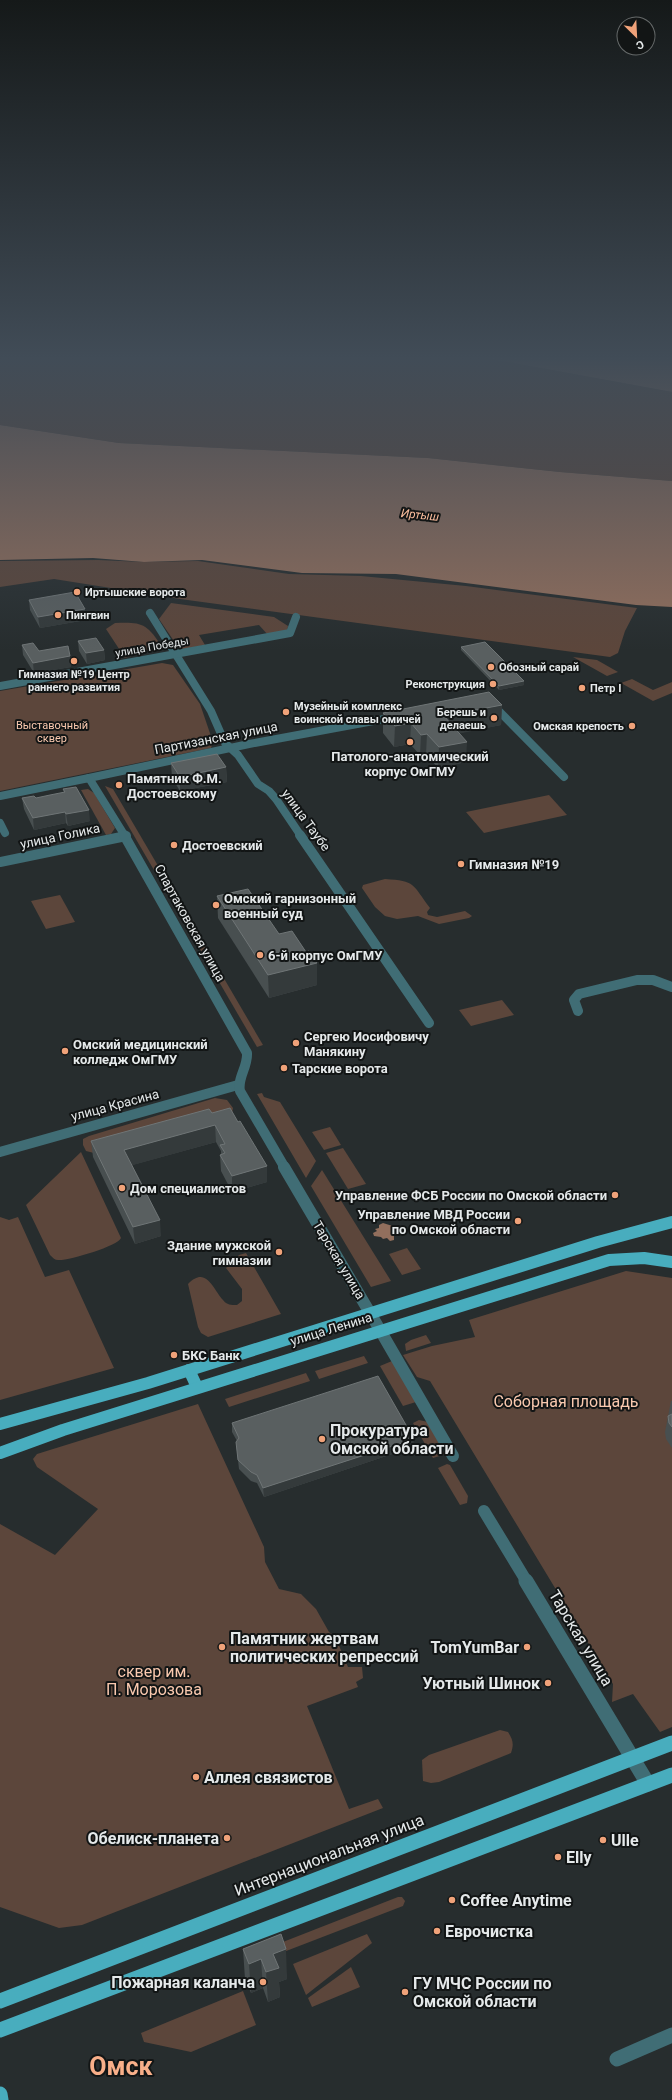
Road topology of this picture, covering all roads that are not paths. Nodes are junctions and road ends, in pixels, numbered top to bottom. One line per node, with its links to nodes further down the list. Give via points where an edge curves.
1 (150, 613): 3 (street, улица Таубе)
2 (296, 617): 3 (street, улица Победы, via 290,633)
3 (177, 654): 4 (street, улица Победы); 7 (street, улица Таубе)
4 (0, 686)
5 (484, 700): 8 (street, via 497,707)
6 (407, 715): 7 (street, Партизанская улица)
7 (230, 748): 9 (street, Партизанская улица); 17 (street, улица Таубе, via 238,755 258,784 276,799)
8 (564, 777)
9 (89, 778): 10 (street, Партизанская улица); 13 (street, Спартаковская улица)
10 (0, 796)
11 (0, 823): 12 (street)
12 (5, 833)
13 (126, 836): 14 (street, улица Голика); 18 (street, Спартаковская улица, via 247,1053 249,1061)
14 (0, 862)
15 (672, 987): 16 (street, via 653,980 637,980 579,994 574,1000)
16 (578, 1011)
17 (429, 1023)
18 (238, 1085): 19 (street, улица Красина); 22 (street, Тарская улица)
19 (0, 1152)
20 (672, 1222): 22 (main road, улица Ленина, via 598,1242)
21 (672, 1262): 23 (main road, улица Ленина, via 644,1258 609,1260)
22 (370, 1313): 23 (street, Тарская улица); 24 (main road, улица Ленина)
23 (380, 1330): 25 (main road, улица Ленина); 28 (street, Тарская улица)
24 (189, 1370): 25 (main road); 26 (main road, улица Ленина)
25 (197, 1387): 27 (main road, улица Ленина)
26 (0, 1424)
27 (2, 1452)
28 (453, 1456)
29 (484, 1511): 31 (street, Тарская улица)
30 (672, 1743): 31 (main road, Интернациональная улица)
31 (633, 1758): 33 (street, Тарская улица); 34 (main road, Интернациональная улица)
32 (672, 1775): 33 (main road)
33 (648, 1784): 35 (main road)
34 (0, 2001)
35 (0, 2030)
36 (672, 2035): 37 (street)
37 (617, 2059)
38 (0, 2094): 39 (main road)
39 (1, 2100)

